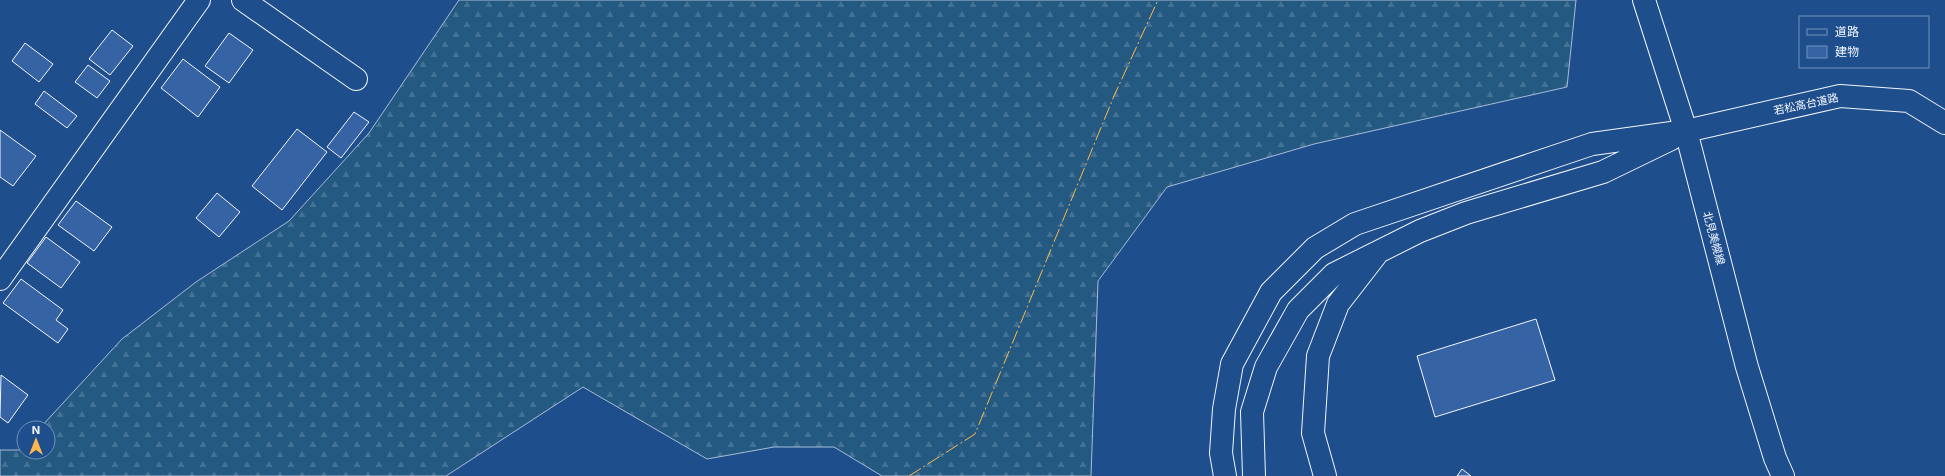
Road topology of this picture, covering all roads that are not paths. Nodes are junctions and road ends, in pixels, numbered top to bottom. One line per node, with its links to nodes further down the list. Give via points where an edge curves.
1 (198, 0): 8 (main road)
2 (243, 0): 4 (main road)
3 (1644, 0): 6 (main road, 北見美幌線)
4 (356, 79)
5 (1945, 123): 6 (main road, 若松高台道路, via 1909,101 1840,96)
6 (1686, 131): 7 (main road, via 1603,172 1466,213); 9 (main road, via 1592,144 1355,224 1315,248 1271,292 1232,364 1221,446); 12 (main road, 北見美幌線, via 1747,367)
7 (1381, 250): 10 (main road, via 1334,274 1298,310 1266,367 1252,412); 11 (main road, via 1338,304 1318,356 1313,433)
8 (0, 279)
9 (1224, 476)
10 (1254, 476)
11 (1325, 476)
12 (1783, 476)

